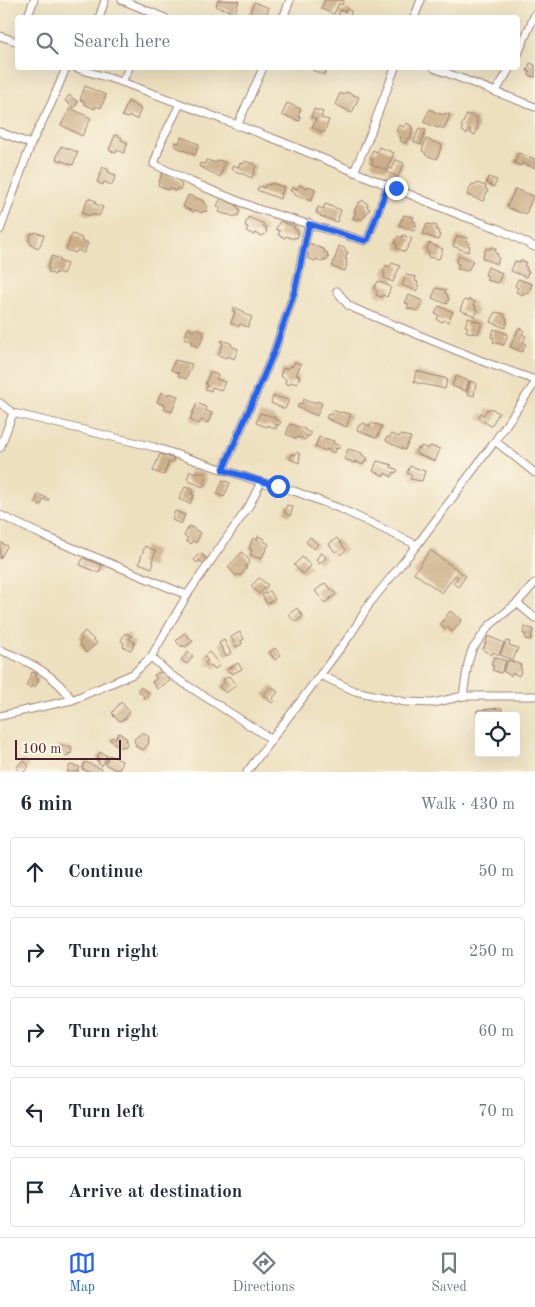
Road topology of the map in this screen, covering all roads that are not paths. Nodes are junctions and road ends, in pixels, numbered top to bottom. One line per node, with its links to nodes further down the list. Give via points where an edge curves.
1 (34, 0): 7 (street)
2 (105, 0): 8 (street)
3 (122, 0): 9 (street)
4 (290, 0): 10 (street)
5 (421, 0): 11 (street)
6 (535, 14): 14 (street)
7 (28, 15)
8 (100, 15)
9 (152, 15)
10 (284, 15)
11 (415, 15)
12 (0, 36): 13 (street)
13 (15, 41)
14 (520, 49)
15 (65, 70): 28 (street)
16 (84, 70): 22 (street)
17 (128, 70): 22 (street)
18 (262, 70): 26 (street)
19 (394, 70): 29 (street)
20 (439, 70): 23 (street)
21 (509, 70): 23 (street)
22 (122, 82): 24 (street)
23 (496, 91): 25 (street)
24 (180, 104): 26 (street); 31 (street, via 162,140 155,165 258,209)
25 (535, 107)
26 (237, 126): 29 (street)
27 (0, 132): 28 (street)
28 (31, 144): 32 (street)
29 (354, 172): 30 (street)
30 (388, 185): 31 (street, via 365,241); 33 (street, via 497,228)
31 (309, 224): 40 (street, via 295,290 274,352)
32 (0, 230)
33 (535, 248)
34 (337, 291): 35 (street, via 353,308)
35 (535, 382): 38 (street)
36 (0, 403): 37 (street)
37 (13, 413): 39 (street); 40 (street, via 154,447)
38 (495, 441): 41 (street); 44 (street)
39 (0, 448)
40 (223, 470): 42 (street)
41 (535, 473)
42 (261, 482): 44 (street, via 294,490); 46 (street, via 241,518)
43 (0, 515): 46 (street)
44 (417, 545): 51 (street, via 370,603)
45 (535, 583): 47 (street)
46 (187, 595): 50 (street)
47 (517, 604): 48 (street); 52 (street, via 489,626 472,650)
48 (535, 618)
49 (0, 650): 54 (street, via 40,669 63,686)
50 (152, 657): 54 (street, via 129,677); 56 (street, via 171,675)
51 (320, 675): 52 (street, via 355,691 405,702 433,703); 56 (street)
52 (463, 696): 53 (street)
53 (535, 696)
54 (72, 700): 55 (street)
55 (0, 716)
56 (271, 740): 57 (street)
57 (247, 772)

